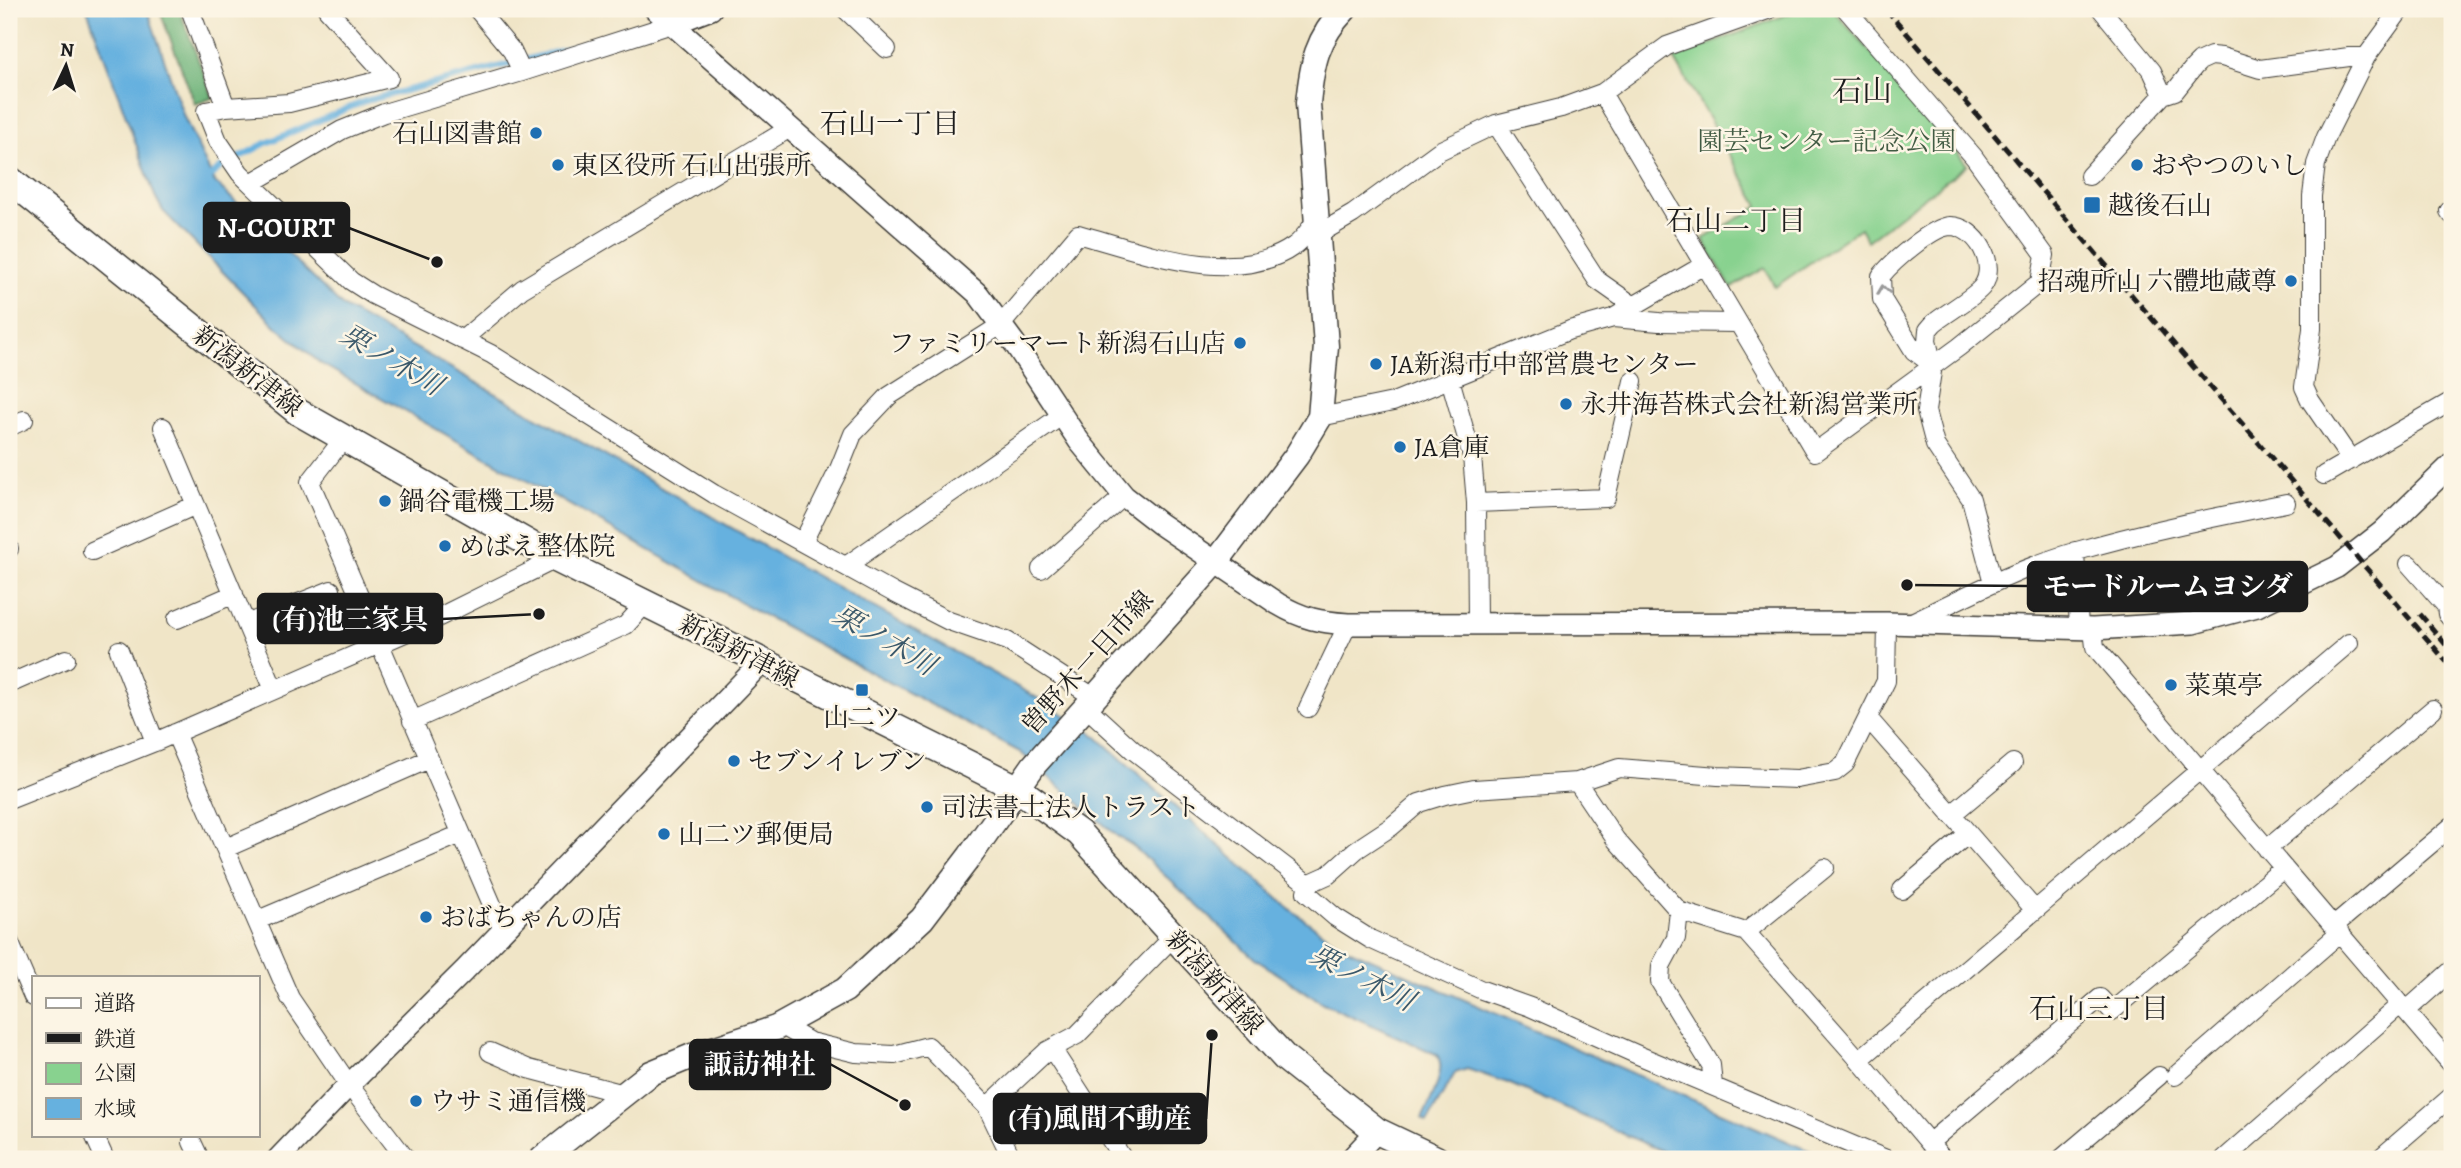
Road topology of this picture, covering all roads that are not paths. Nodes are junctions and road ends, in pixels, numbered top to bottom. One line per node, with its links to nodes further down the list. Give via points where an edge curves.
1 (190, 9): 18 (street)
2 (327, 9): 18 (street, via 389,78 289,103)
3 (477, 9): 15 (street, via 512,51)
4 (655, 9): 12 (street)
5 (710, 9): 12 (street)
6 (845, 9): 13 (street)
7 (1345, 9): 24 (main road, 曽野木一日市線, via 1321,40 1312,65 1308,103)
8 (1770, 9): 16 (street, via 1667,46)
9 (1846, 9): 33 (street, via 1974,156 2045,254 2040,282)
10 (2101, 9): 17 (street, via 2152,71)
11 (2401, 9): 14 (street)
12 (672, 24): 15 (street); 20 (street)
13 (887, 49)
14 (2367, 57): 17 (street, via 2260,69 2211,56 2194,67 2175,90); 41 (street, via 2316,164 2312,329 2304,387)
15 (522, 72): 23 (street, via 342,130)
16 (1602, 93): 19 (street); 25 (street)
17 (2163, 95): 21 (street)
18 (226, 107): 23 (street, via 206,111 218,141)
19 (1496, 124): 24 (street, via 1439,151 1353,215); 26 (street, via 1597,280)
20 (790, 128): 31 (street, via 978,294); 32 (street, via 522,289)
21 (2090, 176)
22 (9, 180): 40 (main road, 新潟新津線, via 298,412)
23 (251, 183): 32 (street, via 351,281)
24 (1316, 228): 31 (street, via 1295,246 1259,263 1191,264 1078,234); 38 (main road, 曽野木一日市線, via 1326,346)
25 (1704, 265): 26 (street); 29 (street)
26 (1634, 306): 27 (street)
27 (1613, 318): 29 (street); 34 (street, via 1570,330)
28 (1895, 319): 30 (street, via 1915,326); 30 (street, one-way to 30, via 1882,299 1881,276 1940,228 1953,226 1972,235 1988,268 1982,287); 33 (street, via 1914,351)
29 (1738, 323): 33 (street, via 1815,452)
30 (1934, 323): 33 (street, via 1927,341)
31 (1001, 325): 37 (street); 48 (street, via 889,397 853,434)
32 (463, 340): 48 (street, via 714,494)
33 (1933, 365): 56 (street, via 1926,411 1936,445 1971,499)
34 (1450, 380): 38 (street, via 1393,402); 45 (street, via 1472,456)
35 (1633, 381): 45 (street, via 1606,498)
36 (2452, 401): 41 (street)
37 (1061, 416): 44 (street); 54 (street)
38 (1320, 417): 52 (main road, 曽野木一日市線)
39 (163, 427): 47 (street)
40 (344, 438): 51 (main road, 新潟新津線); 68 (street, via 310,482)
41 (2351, 460): 43 (street)
42 (2452, 464): 66 (street, via 2382,532 2337,567 2288,593 2193,623)
43 (2324, 475)
44 (1124, 496): 52 (street); 55 (street)
45 (1476, 503): 62 (street)
46 (2286, 503): 50 (street)
47 (196, 505): 49 (street); 58 (street)
48 (803, 542): 54 (street)
49 (92, 551)
50 (2075, 551): 56 (street); 66 (street)
51 (556, 559): 59 (main road, 新潟新津線); 68 (street)
52 (1217, 561): 64 (street, via 1298,616); 74 (main road, 曽野木一日市線)
53 (2409, 564): 60 (street)
54 (846, 566): 74 (street, via 949,621 1007,641)
55 (1041, 569)
56 (1993, 583): 65 (street)
57 (331, 590): 63 (street)
58 (234, 594): 61 (street); 63 (street)
59 (645, 604): 71 (main road, 新潟新津線); 78 (street, via 626,625)
60 (2450, 610)
61 (177, 619)
62 (1476, 623): 64 (street); 65 (street)
63 (246, 624): 73 (street)
64 (1348, 624): 75 (street)
65 (1897, 624): 66 (street); 77 (street, via 1886,681)
66 (2086, 629): 83 (street, via 2095,647)
67 (2349, 643): 83 (street)
68 (379, 644): 73 (street); 78 (street)
69 (119, 650): 80 (street)
70 (66, 659): 72 (street)
71 (761, 663): 85 (main road, 新潟新津線); 100 (street)
72 (9, 684)
73 (274, 690): 79 (street)
74 (1086, 708): 85 (main road, 曽野木一日市線); 95 (street, via 1133,750)
75 (1308, 708)
76 (2433, 709): 92 (street)
77 (1868, 718): 84 (street, via 1845,764 1835,772 1797,779 1619,768); 87 (street)
78 (412, 721): 81 (street)
79 (175, 733): 80 (street); 91 (street)
80 (155, 742): 86 (street)
81 (429, 759): 89 (street); 91 (street)
82 (2013, 763): 87 (street)
83 (2200, 769): 92 (street); 97 (street)
84 (1577, 782): 95 (street, via 1474,789 1419,803 1328,875); 98 (street, via 1616,840)
85 (1017, 788): 103 (main road, 新潟新津線, via 1079,833); 108 (main road, 曽野木一日市線, via 922,919 845,990)
86 (9, 800)
87 (1951, 815): 90 (street)
88 (2452, 826): 101 (street)
89 (461, 834): 99 (street); 100 (street)
90 (1968, 834): 96 (street); 97 (street)
91 (226, 848): 99 (street)
92 (2267, 849): 94 (street)
93 (1825, 867): 102 (street)
94 (2284, 868): 101 (street); 121 (street, via 2112,1011 2100,998)
95 (1308, 884): 114 (street, via 1306,892 1370,939)
96 (1902, 890)
97 (2034, 909): 111 (street)
98 (1679, 911): 102 (street); 114 (street, via 1676,939 1661,967 1660,982 1711,1065)
99 (258, 920): 113 (street, via 290,998)
100 (503, 930): 113 (street)
101 (2337, 930): 107 (street); 133 (street, via 2167,1076)
102 (1746, 932): 111 (street)
103 (1174, 936): 109 (street, via 1077,1035); 118 (main road, 新潟新津線, via 1285,1058)
104 (9, 941): 106 (street)
105 (2452, 970): 107 (street)
106 (32, 995)
107 (2404, 1008): 112 (street); 134 (street)
108 (781, 1025): 115 (main road, 曽野木一日市線, via 651,1073); 117 (street, via 810,1042 856,1053 894,1055 928,1046)
109 (1052, 1049): 117 (street); 128 (street)
110 (490, 1052): 115 (street, via 529,1069)
111 (1859, 1060): 121 (street)
112 (2452, 1065)
113 (349, 1085): 124 (street); 125 (street)
114 (1713, 1085): 131 (street)
115 (624, 1094): 126 (main road, 曽野木一日市線)
116 (2452, 1097): 135 (street)
117 (987, 1107): 127 (street)
118 (1377, 1131): 129 (street); 130 (main road, 新潟新津線)
119 (94, 1136): 122 (street)
120 (192, 1142): 123 (street)
121 (1930, 1142): 132 (street)
122 (105, 1159)
123 (200, 1159)
124 (278, 1159)
125 (406, 1159)
126 (542, 1159)
127 (1012, 1159)
128 (1123, 1159)
129 (1352, 1159)
130 (1436, 1159)
131 (1886, 1159)
132 (1943, 1159)
133 (2061, 1159)
134 (2224, 1159)
135 (2379, 1159)

